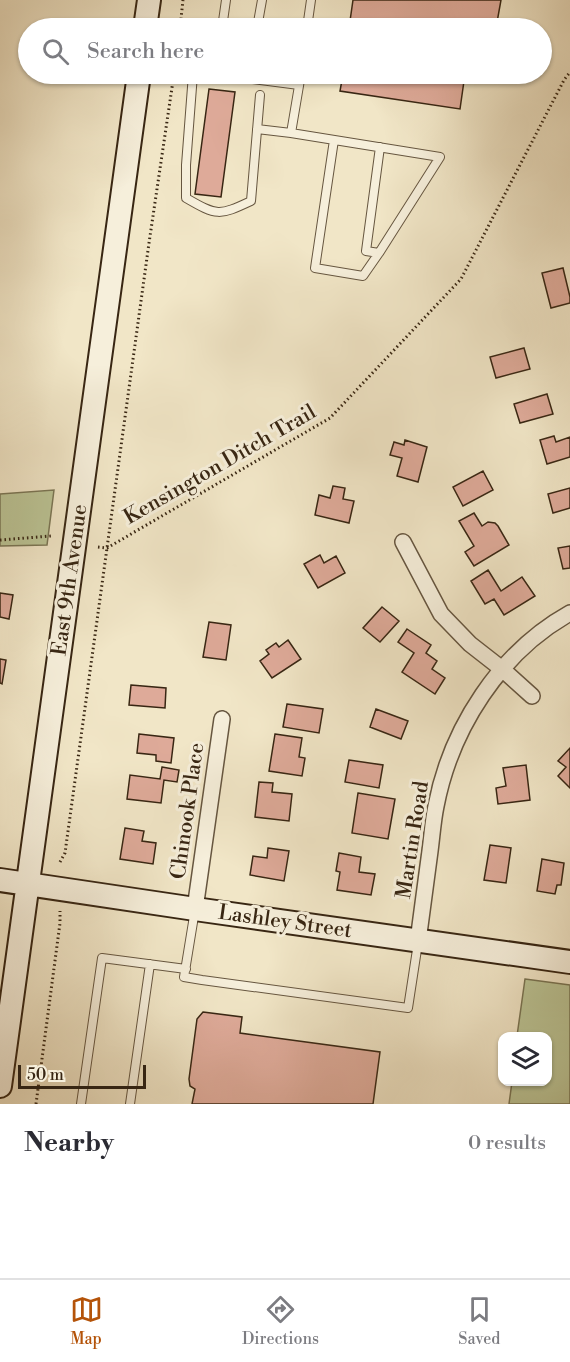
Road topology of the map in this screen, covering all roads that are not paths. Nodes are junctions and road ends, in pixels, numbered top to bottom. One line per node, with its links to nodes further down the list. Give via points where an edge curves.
1 (149, 0): 5 (main road)
2 (226, 0): 6 (lane)
3 (262, 0): 7 (lane)
4 (311, 0): 8 (lane)
5 (146, 18)
6 (223, 18)
7 (259, 18)
8 (308, 18)
9 (138, 84): 25 (main road, East 9th Avenue)
10 (192, 84): 14 (lane, via 186,198 216,213 251,201)
11 (289, 84): 12 (lane)
12 (299, 86): 15 (lane)
13 (260, 95): 14 (lane)
14 (257, 129): 15 (lane)
15 (291, 133): 16 (lane)
16 (334, 140): 17 (lane); 18 (lane, via 315,268 363,276)
17 (380, 147): 18 (lane, via 366,251); 18 (lane, via 440,157)
18 (379, 254)
19 (403, 542): 21 (street, via 441,614)
20 (570, 613): 21 (street, Martin Road, via 536,636)
21 (502, 669): 22 (street); 27 (street, Martin Road, via 470,712 450,757 436,805)
22 (532, 696)
23 (222, 719): 26 (street, Chinook Place)
24 (0, 880): 25 (main road, Lashley Street)
25 (28, 884): 26 (main road, Lashley Street); 31 (main road, East 9th Avenue)
26 (195, 909): 27 (main road, Lashley Street); 30 (lane)
27 (418, 941): 28 (main road, Lashley Street); 30 (lane, via 408,1008 184,977)
28 (570, 962)
29 (150, 964): 30 (lane); 32 (lane, via 102,958); 33 (lane)
30 (186, 969)
31 (1, 1073)
32 (81, 1104)
33 (130, 1104)

